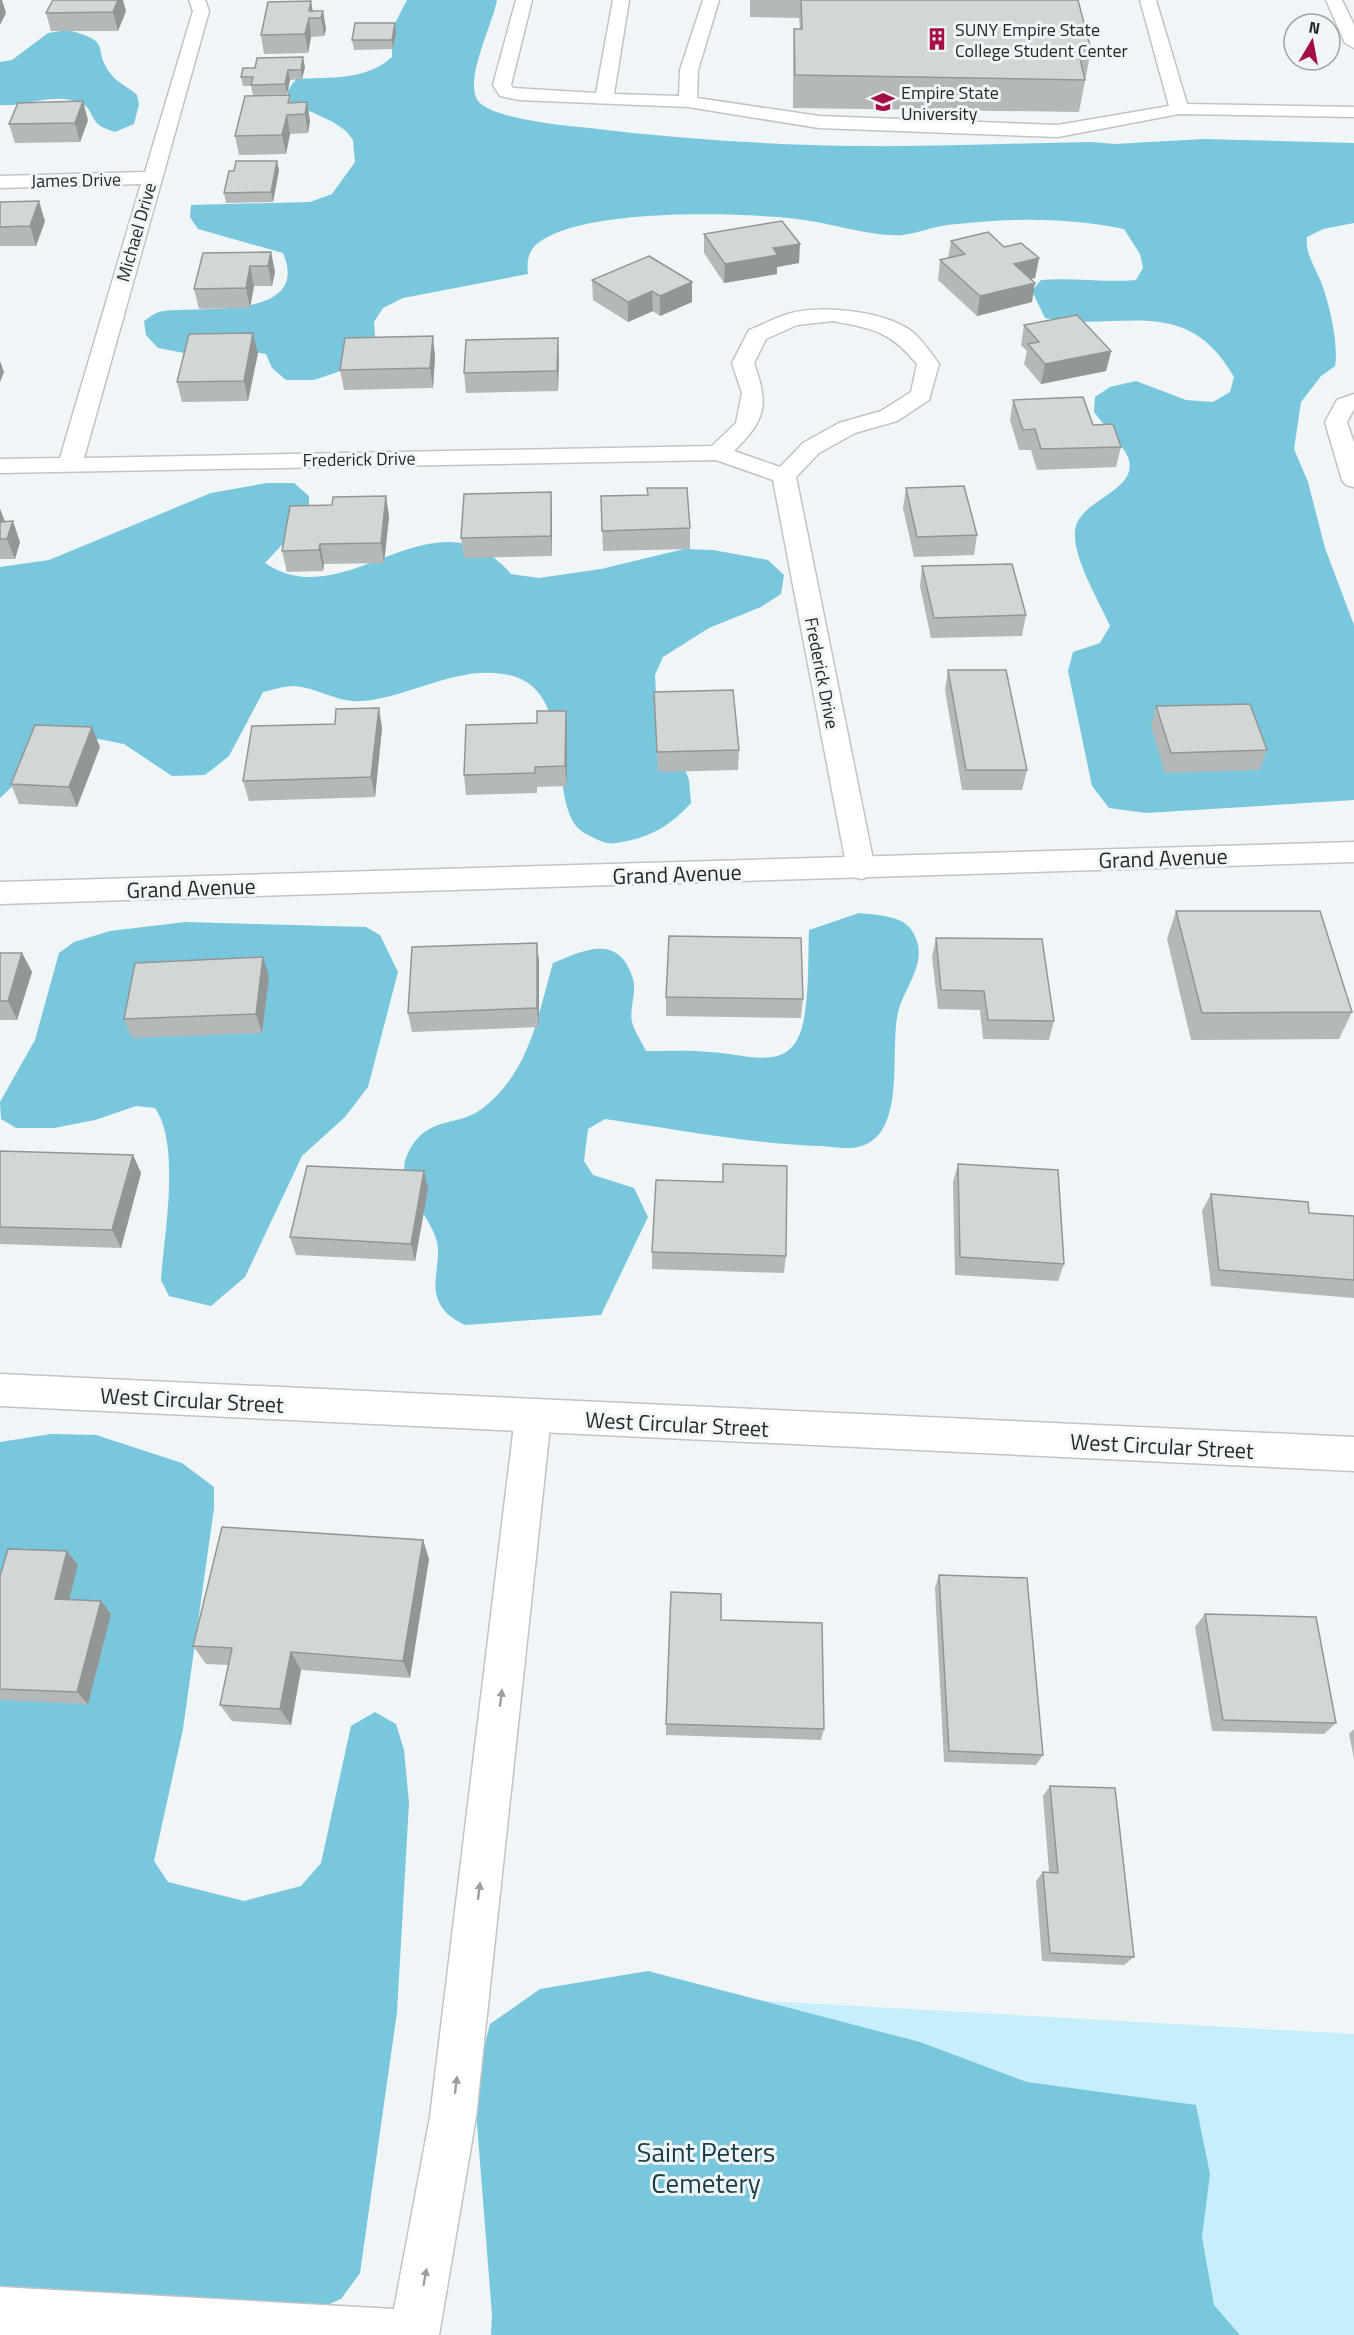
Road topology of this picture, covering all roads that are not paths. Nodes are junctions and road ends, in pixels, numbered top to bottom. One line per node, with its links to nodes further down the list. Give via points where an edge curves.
1 (197, 0): 12 (street, Michael Drive, via 201,11)
2 (524, 0): 8 (street, via 502,85 506,92)
3 (621, 0): 8 (street)
4 (711, 0): 9 (street, via 689,70)
5 (1148, 0): 10 (street)
6 (1334, 0): 7 (street)
7 (1354, 43)
8 (604, 99): 9 (street)
9 (688, 102): 10 (street, via 819,122 1058,130)
10 (1179, 109): 11 (street)
11 (1354, 112)
12 (152, 178): 13 (street, James Drive); 16 (street, Michael Drive)
13 (0, 182)
14 (1354, 400): 19 (street, via 1345,405 1336,422)
15 (718, 453): 16 (street, Frederick Drive); 18 (street, Frederick Drive); 18 (street, via 747,425 753,393 743,363 757,335 793,319 833,315 873,322 907,338 928,364 921,394 889,416 848,428 811,448)
16 (70, 465): 17 (street, Frederick Drive)
17 (0, 466)
18 (784, 476): 21 (street, Frederick Drive)
19 (1354, 480)
20 (1354, 852): 21 (street, Grand Avenue)
21 (861, 869): 22 (street, Grand Avenue)
22 (0, 893)
23 (0, 1390): 24 (street, West Circular Street)
24 (533, 1418): 25 (street, West Circular Street); 28 (street, one-way to 24, via 453,2117)
25 (1354, 1454)
26 (0, 2311): 27 (street)
27 (409, 2335)
28 (414, 2335)

